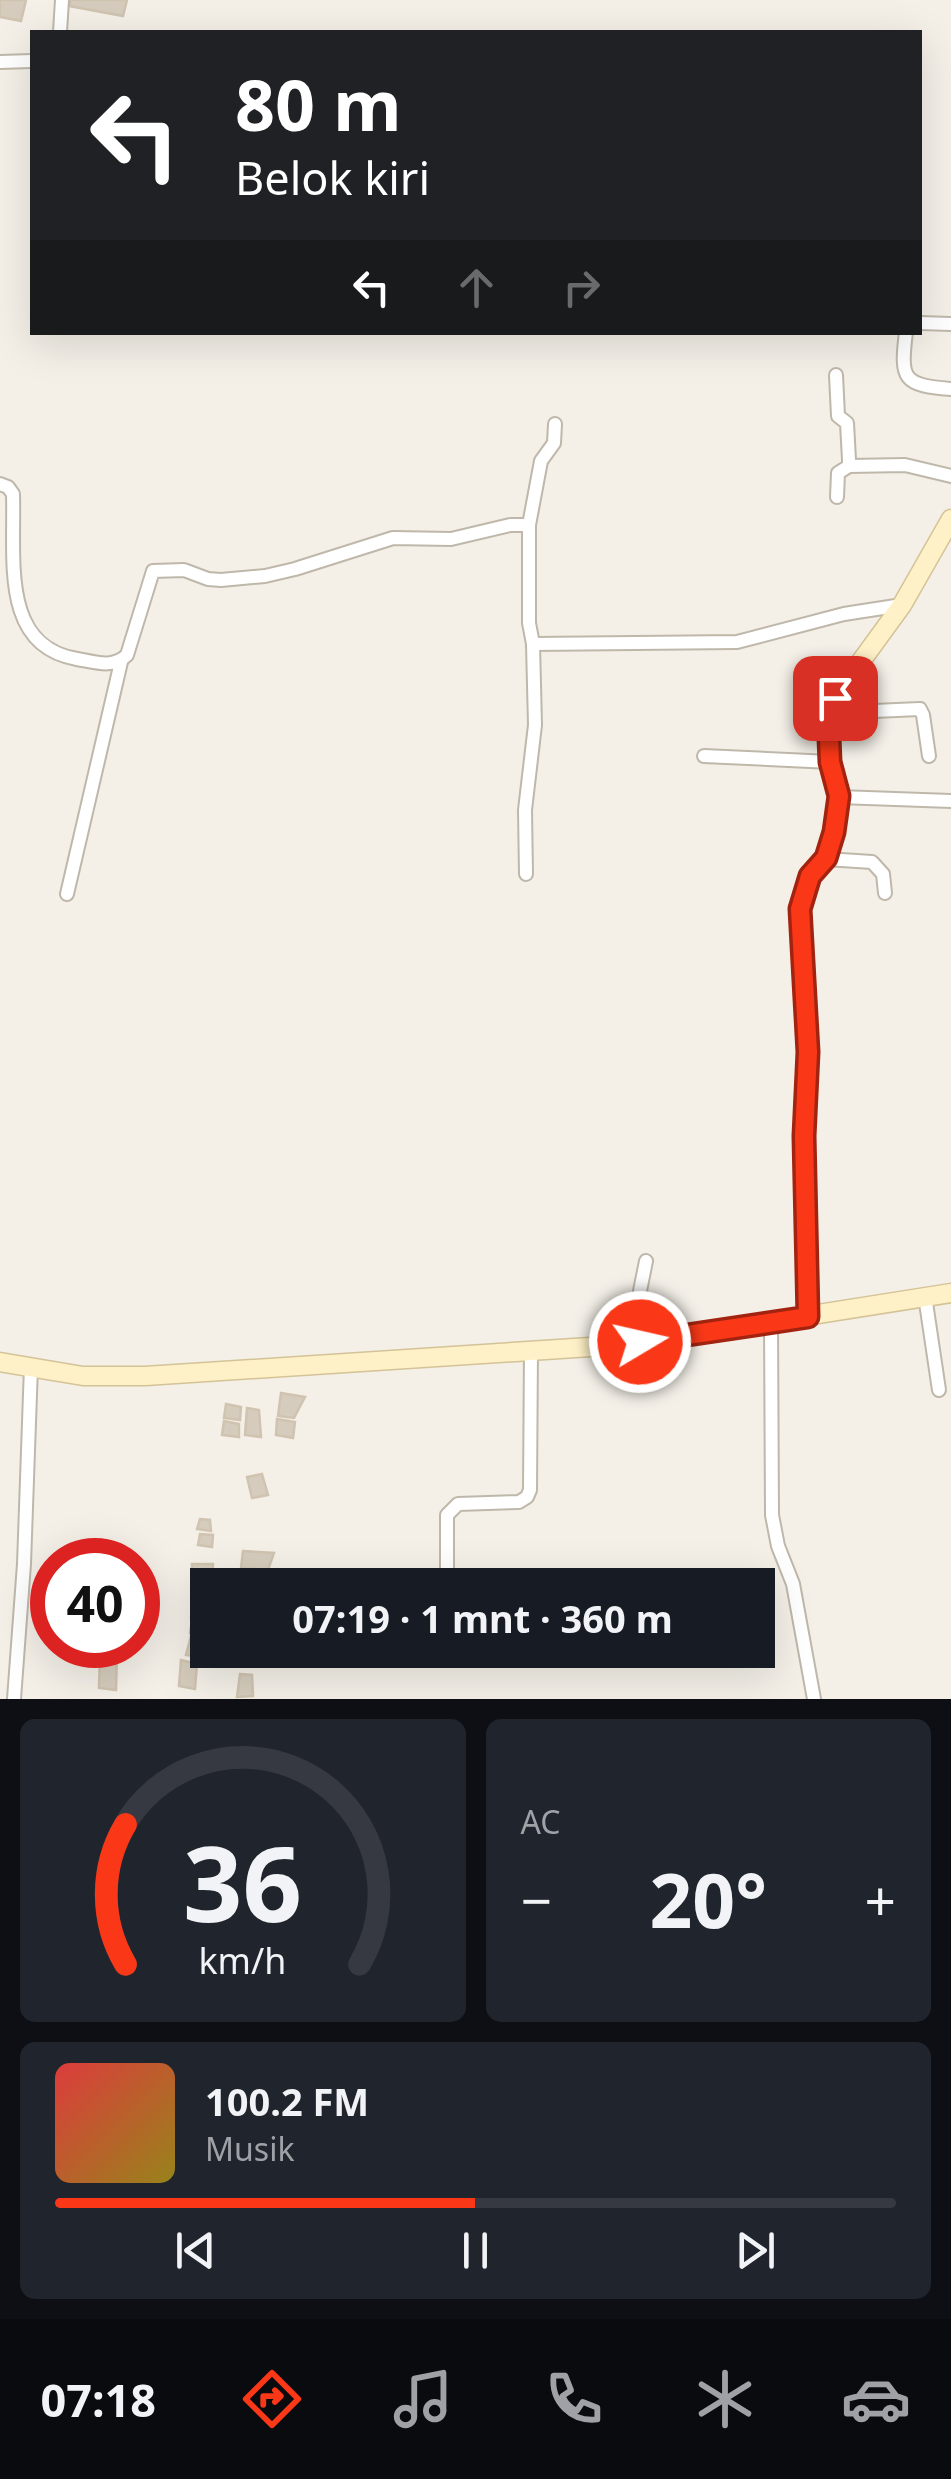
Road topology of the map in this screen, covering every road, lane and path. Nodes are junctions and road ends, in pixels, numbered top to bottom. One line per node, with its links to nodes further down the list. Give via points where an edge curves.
1 (62, 0): 2 (street)
2 (60, 30)
3 (0, 62): 4 (street)
4 (30, 63)
5 (922, 323): 6 (street)
6 (951, 324)
7 (906, 335): 9 (street, via 904,374 918,386)
8 (836, 374): 11 (street)
9 (951, 389)
10 (555, 424): 16 (street)
11 (849, 466): 12 (street, via 905,465); 14 (street, via 838,473)
12 (951, 476)
13 (0, 484): 20 (street, via 13,494 14,606 28,638 65,658)
14 (837, 497)
15 (951, 518): 17 (street)
16 (529, 525): 19 (street); 20 (street, via 451,539 393,538 265,576 221,580 184,570 153,571)
17 (943, 552): 18 (street)
18 (902, 606): 19 (street, via 737,642); 21 (street)
19 (533, 644): 28 (street, via 536,725 525,810)
20 (121, 662): 30 (street)
21 (828, 714): 23 (street, via 920,710); 24 (street)
22 (704, 756): 24 (street)
23 (929, 756)
24 (830, 762): 25 (street)
25 (839, 796): 26 (street); 27 (street)
26 (951, 802)
27 (826, 858): 29 (street, via 872,862 883,874); 34 (street, via 810,876 800,909 808,1052)
28 (526, 874)
29 (885, 893)
30 (67, 894)
31 (646, 1262): 36 (street)
32 (951, 1294): 33 (street)
33 (925, 1296): 34 (street); 40 (street)
34 (808, 1317): 35 (street)
35 (771, 1322): 36 (street); 43 (street, via 772,1515 793,1584)
36 (640, 1342): 37 (street)
37 (531, 1350): 39 (street, via 144,1376 83,1376); 41 (street, via 528,1497 451,1508)
38 (0, 1362): 39 (street)
39 (31, 1366): 42 (street)
40 (938, 1390)
41 (448, 1568)
42 (14, 1699)
43 (814, 1699)

